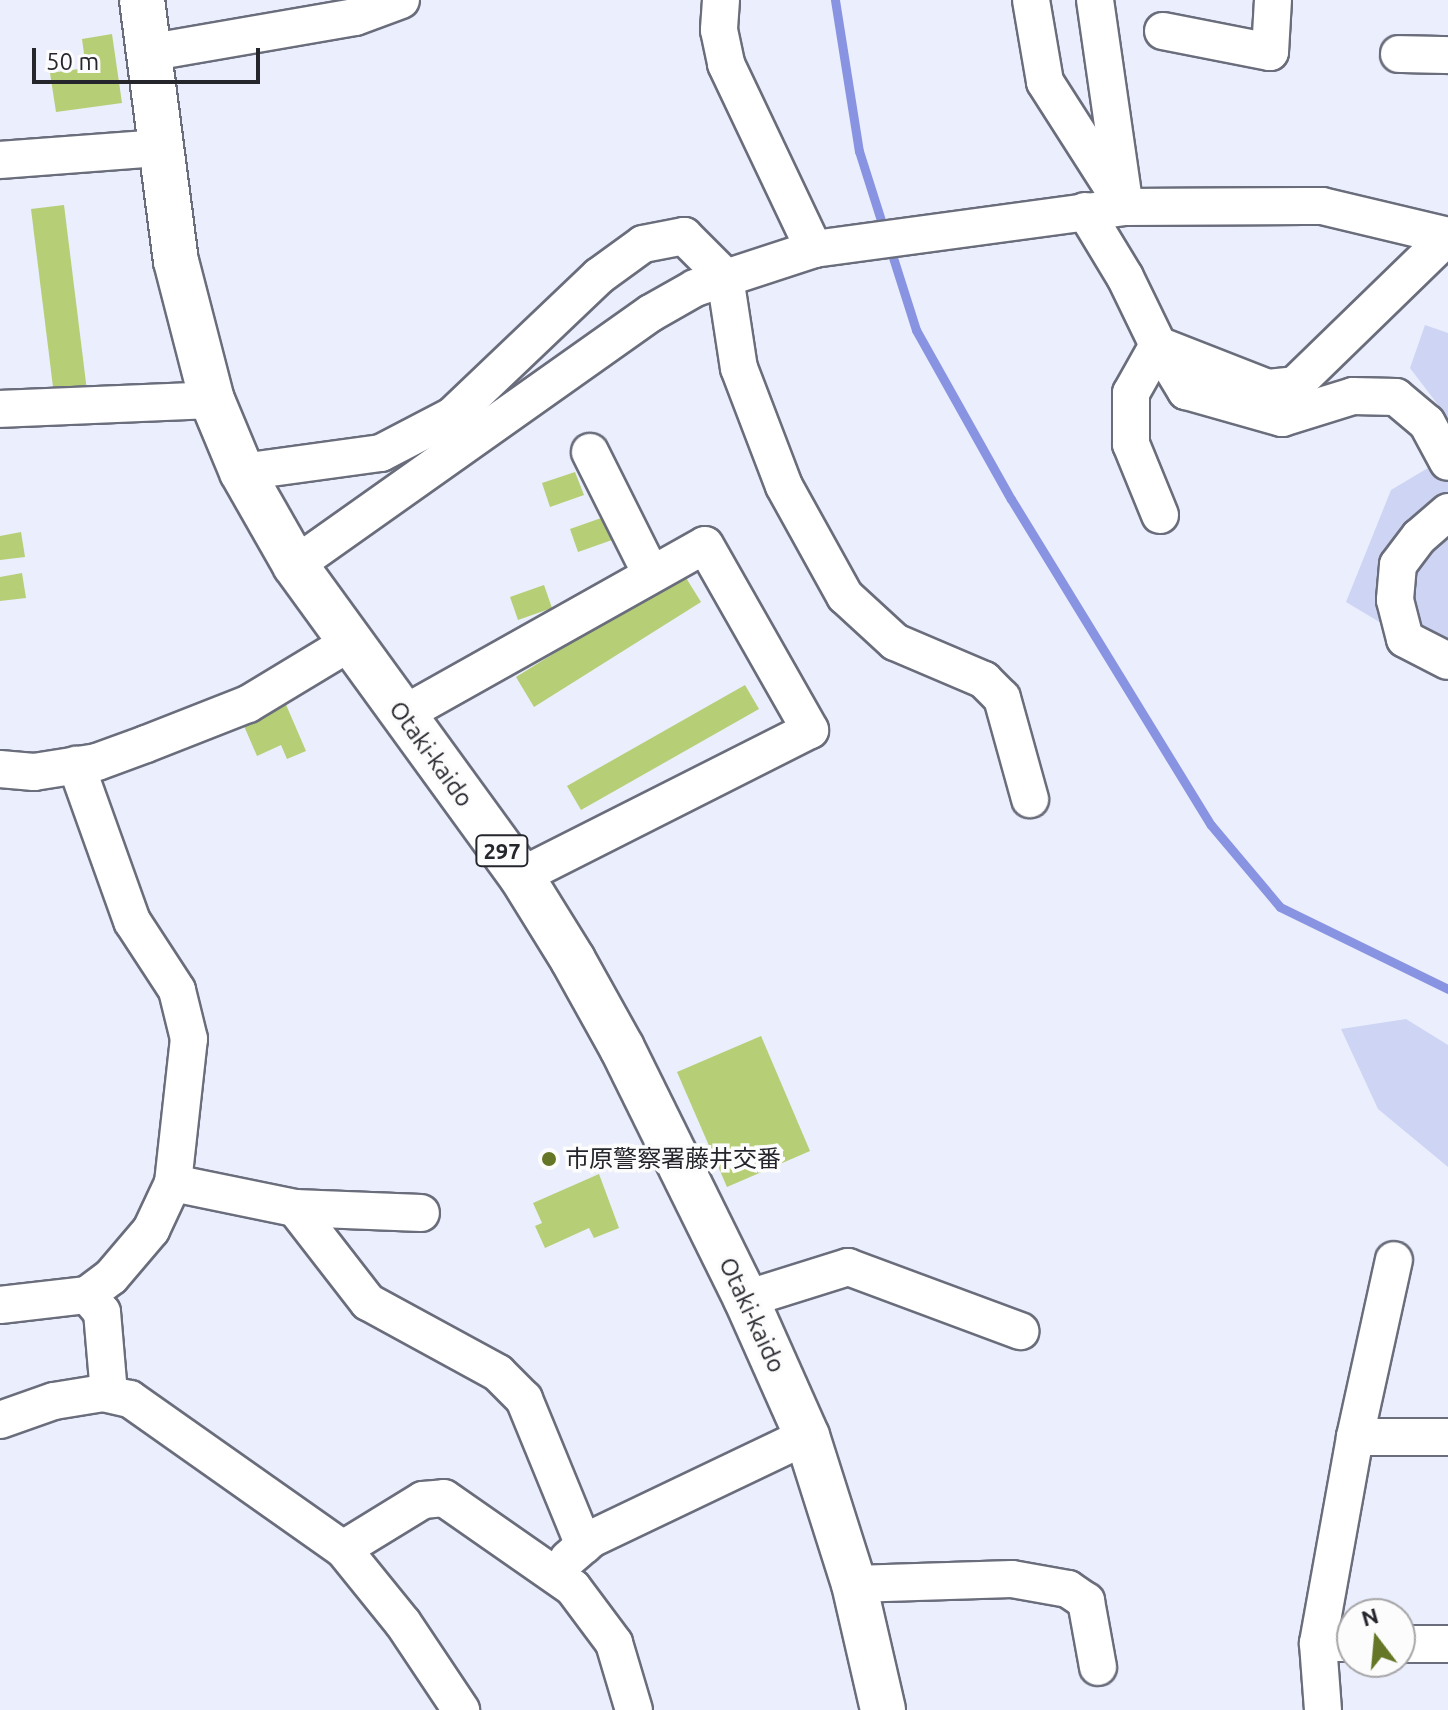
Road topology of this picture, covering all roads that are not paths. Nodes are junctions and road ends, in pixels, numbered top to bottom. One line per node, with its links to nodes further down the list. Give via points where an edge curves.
1 (142, 0): 8 (highway, Otaki-kaido / 297)
2 (401, 0): 8 (street, via 355,17)
3 (721, 0): 16 (street, via 719,30 726,64)
4 (1031, 0): 13 (street, via 1045,82)
5 (1095, 0): 13 (street)
6 (1273, 0): 7 (street, via 1270,52)
7 (1163, 31)
8 (147, 53): 11 (highway, Otaki-kaido / 297)
9 (1399, 54): 10 (street)
10 (1448, 55)
11 (160, 148): 12 (street); 19 (highway, Otaki-kaido / 297, via 176,261)
12 (0, 160)
13 (1125, 207): 14 (street); 15 (street, via 1322,206)
14 (1085, 211): 16 (street); 18 (street)
15 (1448, 236): 18 (street, via 1295,385 1268,388)
16 (814, 249): 17 (street)
17 (725, 277): 23 (street, via 684,236 643,244 599,276 452,416 381,453); 26 (street, via 651,313); 33 (street, via 739,368 784,486 845,596 895,642 984,680 1002,698)
18 (1158, 345): 22 (street, via 1186,391 1282,418 1353,396 1396,397 1427,423); 25 (street, via 1131,393 1131,444)
19 (212, 400): 20 (street); 23 (highway, Otaki-kaido / 297)
20 (0, 409)
21 (590, 452): 27 (street)
22 (1448, 462)
23 (242, 472): 26 (highway, Otaki-kaido / 297)
24 (1448, 512): 29 (street, via 1398,565 1395,600 1405,639)
25 (1160, 515)
26 (295, 565): 28 (highway, Otaki-kaido / 297)
27 (651, 574): 30 (street); 34 (street, via 705,545 810,730)
28 (349, 643): 30 (highway, Otaki-kaido / 297); 31 (street, via 248,704 97,762)
29 (1448, 661)
30 (402, 715): 34 (highway, Otaki-kaido / 297)
31 (76, 765): 32 (street, via 34,772); 35 (street, via 132,921 177,990 189,1039)
32 (0, 769)
33 (1030, 799)
34 (521, 876): 40 (highway, Otaki-kaido / 297, via 622,1048)
35 (173, 1183): 36 (street); 39 (street, via 151,1230 111,1277)
36 (295, 1208): 37 (street); 48 (street, via 368,1302 498,1373 524,1399)
37 (421, 1213)
38 (1394, 1260): 46 (street)
39 (87, 1295): 41 (street); 43 (street, via 102,1312)
40 (746, 1299): 42 (street, via 848,1267); 45 (highway, Otaki-kaido / 297)
41 (0, 1305)
42 (1020, 1331)
43 (109, 1394): 44 (street, via 54,1401); 49 (street, via 130,1399)
44 (0, 1420)
45 (807, 1436): 48 (street); 51 (highway, Otaki-kaido / 297)
46 (1355, 1437): 47 (street); 52 (street)
47 (1448, 1437)
48 (584, 1545): 50 (street)
49 (343, 1549): 50 (street, via 423,1500 444,1498); 56 (street, via 403,1623)
50 (552, 1573): 57 (street, via 573,1588 614,1643)
51 (854, 1584): 55 (street, via 1012,1579 1068,1589 1086,1601); 58 (highway, Otaki-kaido / 297)
52 (1335, 1643): 59 (street)
53 (1416, 1644): 54 (street)
54 (1448, 1644)
55 (1098, 1667)
56 (461, 1710)
57 (634, 1710)
58 (883, 1710)
59 (1323, 1710)

